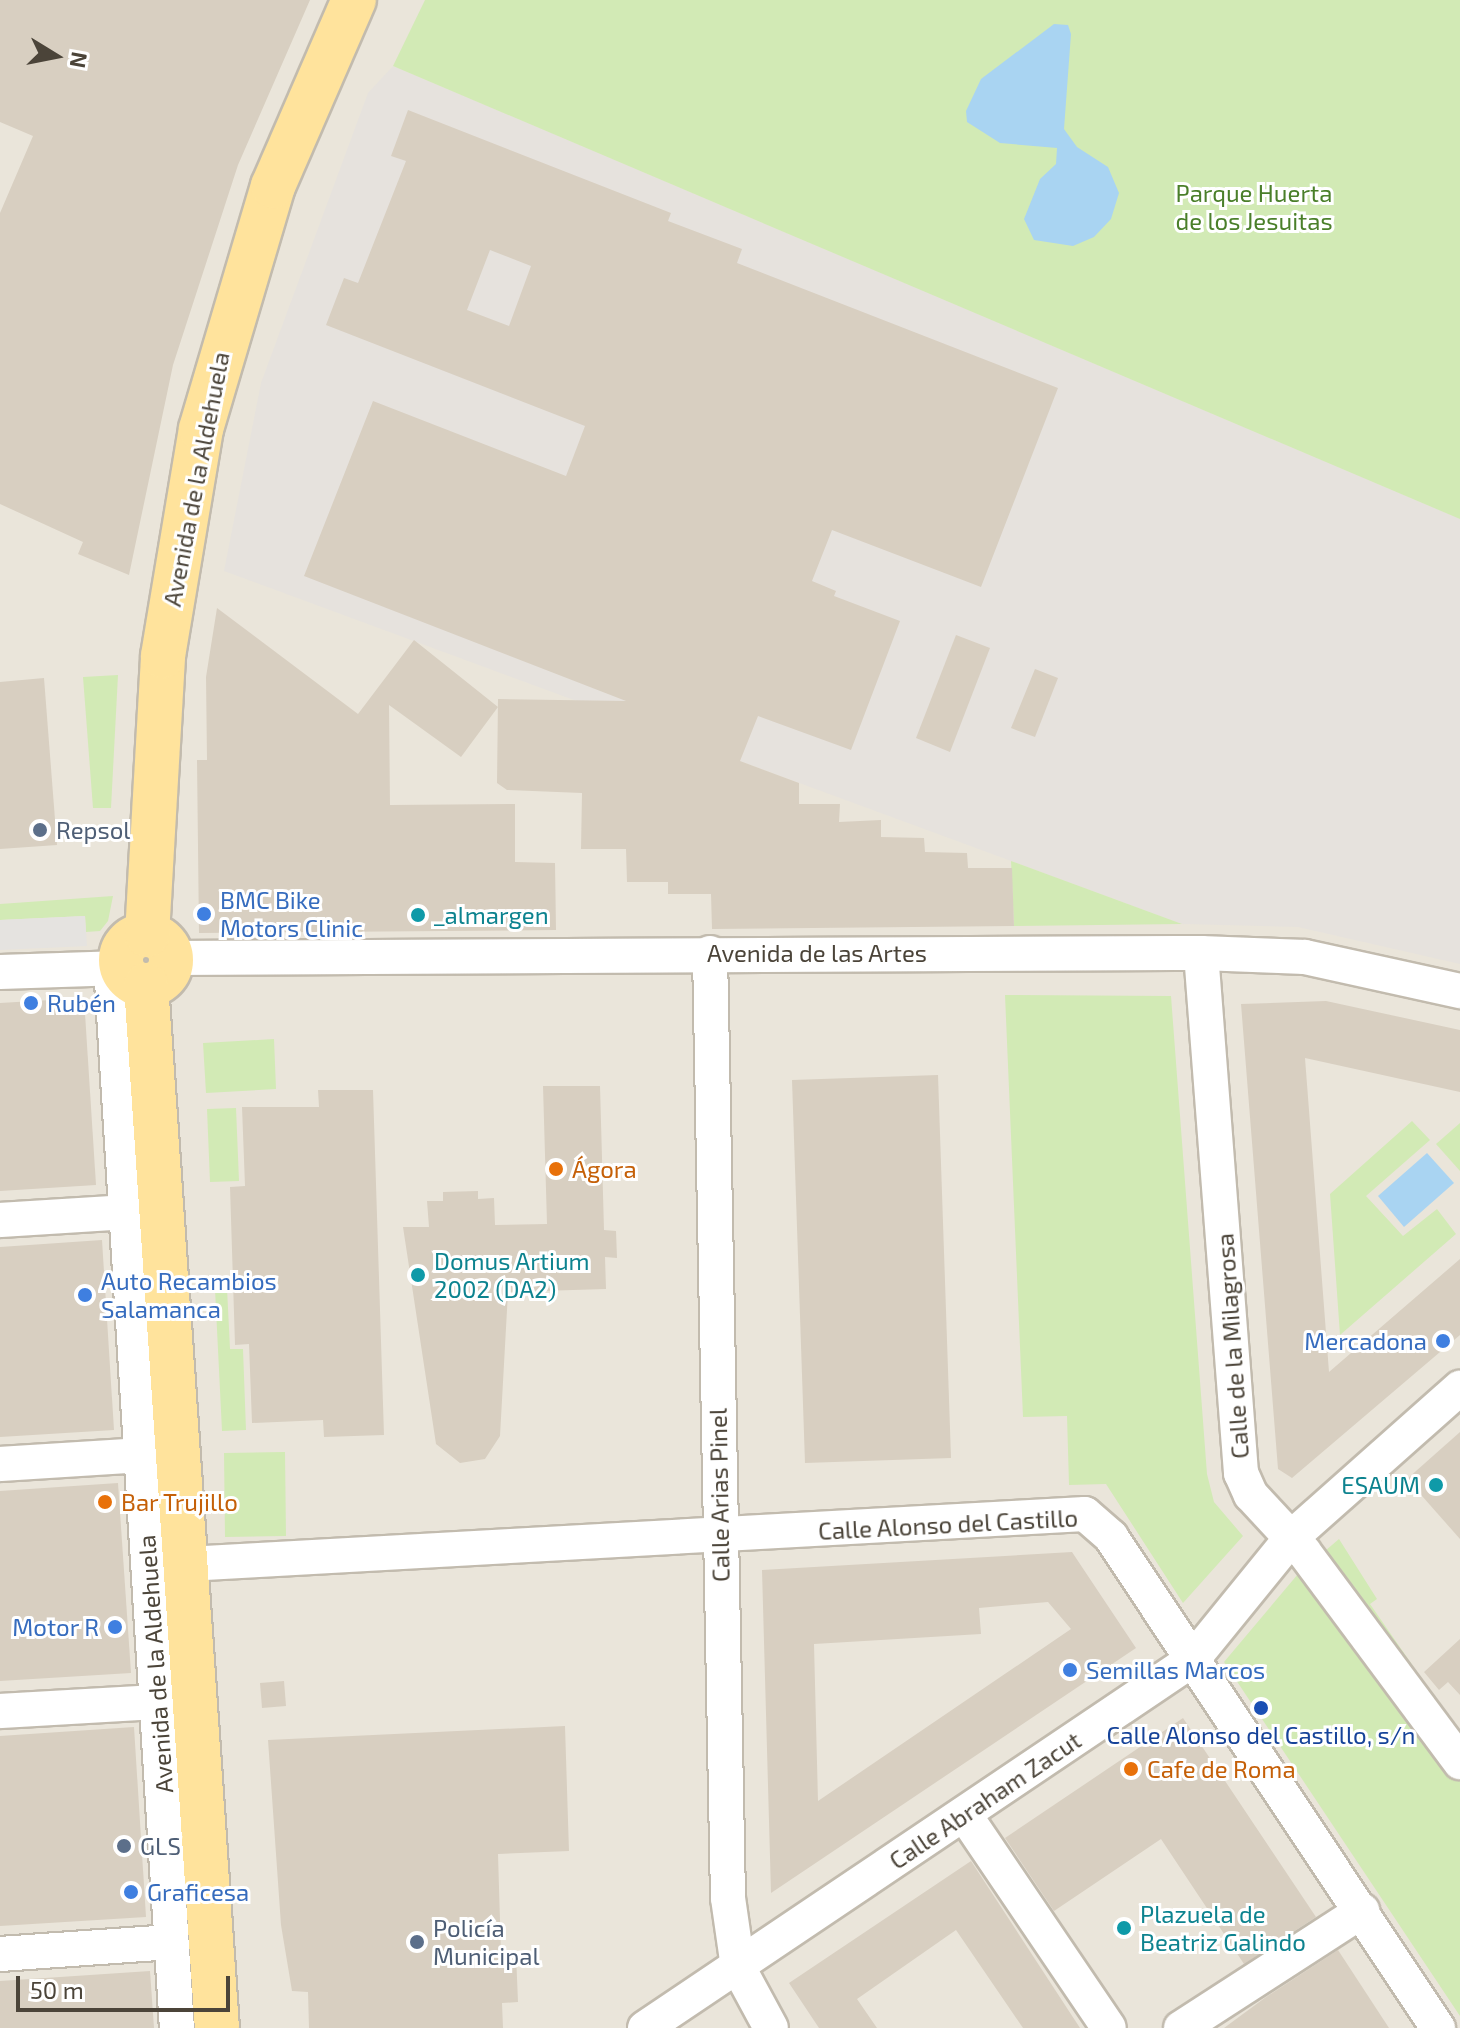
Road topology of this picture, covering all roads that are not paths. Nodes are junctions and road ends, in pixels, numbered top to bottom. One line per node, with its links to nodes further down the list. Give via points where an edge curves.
1 (354, 0): 4 (main road, Avenida de la Aldehuela, via 273,186 201,429 163,656)
2 (710, 953): 3 (street, Avenida de las Artes); 4 (street, Avenida de las Artes); 13 (street, Calle Arias Pinel)
3 (1201, 953): 6 (street, Avenida de las Artes, via 1305,957); 12 (street, Calle de la Milagrosa, via 1241,1473 1251,1495)
4 (139, 962): 5 (street, Avenida de las Artes); 7 (street, Avenida de la Aldehuela); 14 (main road, Avenida de la Aldehuela)
5 (0, 972)
6 (1460, 991)
7 (127, 1212): 8 (street); 10 (street, Avenida de la Aldehuela)
8 (0, 1220)
9 (1460, 1388): 12 (street, Calle Abraham Zacut)
10 (142, 1455): 11 (street); 16 (street, Avenida de la Aldehuela)
11 (0, 1464)
12 (1292, 1537): 15 (street, Calle Abraham Zacut); 18 (street, Calle de la Milagrosa)
13 (719, 1538): 14 (street, Calle Alonso del Castillo); 15 (street, Calle Alonso del Castillo, via 1085,1514 1111,1537); 23 (street, Calle Arias Pinel, via 728,1898)
14 (187, 1564): 25 (main road, Avenida de la Aldehuela)
15 (1192, 1660): 19 (street, Calle Abraham Zacut); 20 (street, Calle Alonso del Castillo)
16 (157, 1702): 17 (street); 21 (street, Avenida de la Aldehuela)
17 (0, 1711)
18 (1460, 1762)
19 (964, 1814): 23 (street, Calle Abraham Zacut); 28 (street)
20 (1362, 1911): 29 (street); 30 (street, Calle Alonso del Castillo)
21 (172, 1942): 22 (street); 24 (street, Avenida de la Aldehuela)
22 (0, 1954)
23 (738, 1967): 26 (street, Calle Abraham Zacut); 27 (street, Calle Arias Pinel)
24 (177, 2028)
25 (217, 2028)
26 (645, 2028)
27 (771, 2028)
28 (1109, 2028)
29 (1181, 2028)
30 (1438, 2028)

